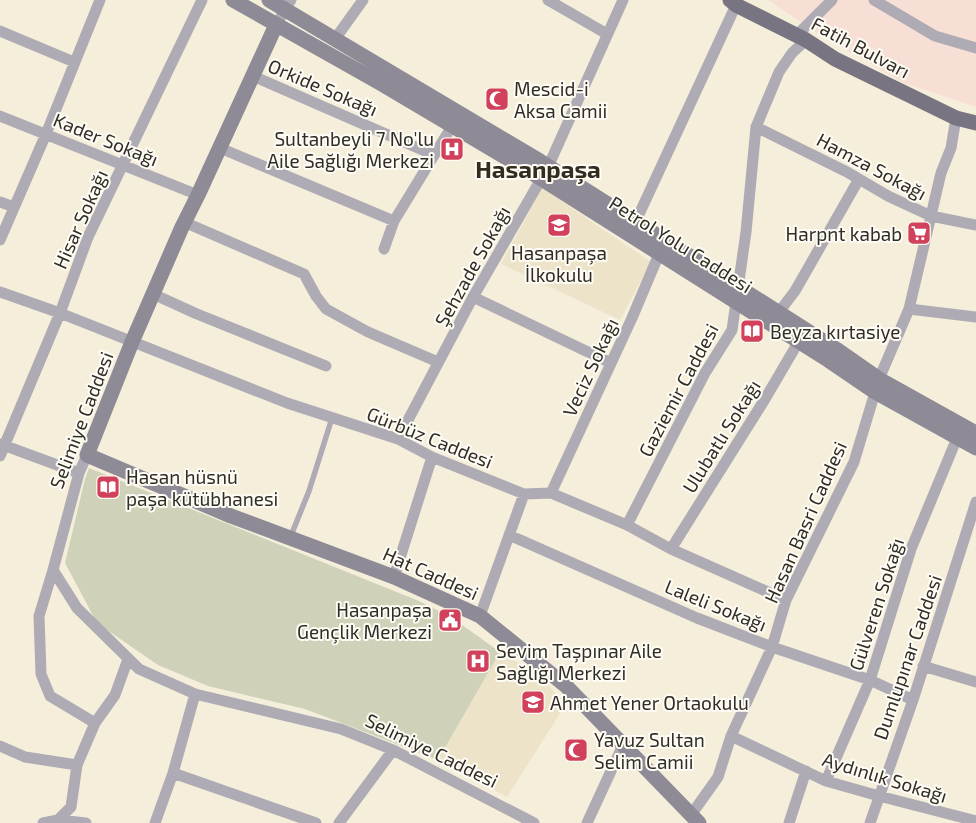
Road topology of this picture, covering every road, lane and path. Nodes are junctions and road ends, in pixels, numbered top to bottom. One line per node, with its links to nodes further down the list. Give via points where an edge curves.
1 (100, 0): 18 (street)
2 (202, 0): 28 (street, Hisar Sokağı)
3 (233, 0): 12 (main road, Petrol Yolu Caddesi)
4 (269, 0): 11 (main road, Petrol Yolu Caddesi)
5 (363, 0): 16 (street)
6 (548, 0): 14 (street)
7 (624, 0): 14 (street, Şehzade Sokağı)
8 (832, 0): 15 (street, Gaziemir Caddesi)
9 (874, 0): 17 (street, via 935,36)
10 (733, 2): 15 (main road, Fatih Bulvarı); 37 (street)
11 (288, 5): 12 (street); 16 (main road, Petrol Yolu Caddesi)
12 (276, 26): 19 (main road, Selimiye Caddesi); 23 (main road, Petrol Yolu Caddesi)
13 (0, 31): 18 (street)
14 (607, 34): 29 (street, Şehzade Sokağı)
15 (801, 37): 21 (main road, Fatih Bulvarı, via 835,58); 24 (street, Gaziemir Caddesi, via 779,72)
16 (335, 40): 29 (main road, Petrol Yolu Caddesi)
17 (976, 48)
18 (74, 62): 25 (street)
19 (253, 76): 26 (main road, Selimiye Caddesi); 27 (street, Orkide Sokağı)
20 (0, 116): 25 (street, Kader Sokağı)
21 (956, 118): 22 (main road, Fatih Bulvarı); 34 (street, Hasan Basri Caddesi, via 951,148 941,173)
22 (976, 123)
23 (452, 126): 27 (street); 29 (main road, Petrol Yolu Caddesi)
24 (756, 127): 30 (street, Hamza Sokağı); 42 (street, Gaziemir Caddesi, via 746,232)
25 (46, 134): 28 (street, Kader Sokağı); 33 (street)
26 (220, 148): 31 (main road, Selimiye Caddesi); 35 (street)
27 (434, 155): 35 (street)
28 (124, 165): 31 (street, Kader Sokağı); 48 (street, Hisar Sokağı, via 88,237)
29 (545, 173): 37 (main road, Petrol Yolu Caddesi); 41 (main road, Petrol Yolu Caddesi); 45 (street, Şehzade Sokağı)
30 (859, 179): 34 (street, Hamza Sokağı); 49 (street, via 795,291)
31 (198, 195): 36 (main road, Selimiye Caddesi)
32 (0, 202): 33 (street)
33 (14, 207): 39 (street)
34 (931, 216): 38 (street, Hamza Sokağı); 47 (street, Hasan Basri Caddesi)
35 (394, 221): 40 (street)
36 (184, 222): 44 (main road, Selimiye Caddesi); 53 (street, via 304,274 326,309 368,332)
37 (635, 223): 42 (main road, Petrol Yolu Caddesi)
38 (976, 225)
39 (0, 240)
40 (384, 250)
41 (659, 254): 46 (main road, Petrol Yolu Caddesi); 54 (street, Veciz Sokağı)
42 (737, 286): 46 (street, Gaziemir Caddesi); 49 (main road, Petrol Yolu Caddesi)
43 (0, 292): 48 (street, Gürbüz Caddesi)
44 (153, 294): 52 (main road, Selimiye Caddesi); 55 (street)
45 (473, 297): 53 (street, Şehzade Sokağı); 54 (street)
46 (736, 302): 51 (main road, Petrol Yolu Caddesi); 69 (street, Gaziemir Caddesi, via 732,330 706,373)
47 (909, 309): 50 (street); 56 (street, Hasan Basri Caddesi)
48 (60, 312): 52 (street, Gürbüz Caddesi); 61 (street, Hisar Sokağı)
49 (779, 312): 56 (main road, Petrol Yolu Caddesi, via 836,348)
50 (976, 317)
51 (798, 341): 56 (main road, Petrol Yolu Caddesi); 72 (street, Ulubatlı Sokağı, via 765,400)
52 (132, 342): 57 (street, Gürbüz Caddesi); 63 (main road, Selimiye Caddesi)
53 (438, 362): 60 (street, Şehzade Sokağı)
54 (611, 362): 66 (street, Veciz Sokağı)
55 (326, 366)
56 (877, 385): 58 (main road, Petrol Yolu Caddesi); 59 (main road, Petrol Yolu Caddesi); 75 (street, Hasan Basri Caddesi, via 854,462)
57 (332, 418): 60 (street, Gürbüz Caddesi); 71 (lane)
58 (976, 433)
59 (957, 438): 62 (main road, Petrol Yolu Caddesi); 80 (street, Gülveren Sokağı, via 911,549)
60 (398, 439): 64 (street, Gürbüz Caddesi)
61 (1, 448): 65 (street)
62 (976, 448)
63 (87, 455): 65 (street, Selimiye Caddesi); 71 (main road, Hat Caddesi)
64 (432, 457): 67 (street, Gürbüz Caddesi); 74 (street)
65 (79, 473): 73 (street, Selimiye Caddesi)
66 (552, 493): 67 (street, Gürbüz Caddesi); 69 (street, Gürbüz Caddesi)
67 (524, 494): 70 (street)
68 (976, 502): 79 (street, Dumlupınar Caddesi)
69 (627, 525): 72 (street, Gürbüz Caddesi)
70 (509, 535): 76 (street); 77 (street, Laleli Sokağı, via 697,618)
71 (290, 538): 74 (main road, Hat Caddesi)
72 (671, 549): 75 (street, Gürbüz Caddesi)
73 (53, 570): 78 (street, Selimiye Caddesi, via 77,608); 84 (street, via 39,616 41,674 50,696)
74 (394, 577): 76 (main road, Hat Caddesi)
75 (786, 600): 77 (street, Hasan Basri Caddesi)
76 (480, 616): 86 (main road, Hat Caddesi, via 566,686)
77 (772, 647): 80 (street, Laleli Sokağı); 85 (street, Hasan Basri Caddesi)
78 (128, 660): 82 (street, Selimiye Caddesi, via 139,669); 84 (street, via 115,696)
79 (924, 666): 81 (street); 83 (street, Dumlupınar Caddesi)
80 (870, 680): 83 (street, Laleli Sokağı); 92 (street, Gülveren Sokağı)
81 (976, 682)
82 (194, 694): 88 (street, Selimiye Caddesi, via 341,729); 91 (street)
83 (913, 700): 93 (street, Dumlupınar Caddesi)
84 (95, 722): 89 (street)
85 (730, 736): 90 (street, Aydınlık Sokağı); 94 (street, Hasan Basri Caddesi, via 718,777)
86 (623, 745): 94 (main road, Hat Caddesi); 103 (street)
87 (0, 746): 89 (street, via 25,757)
88 (393, 750): 101 (street); 102 (street, Selimiye Caddesi)
89 (77, 765): 95 (street, via 72,807)
90 (806, 771): 92 (street, Aydınlık Sokağı); 104 (street)
91 (173, 772): 99 (street); 100 (street)
92 (826, 780): 93 (street, Aydınlık Sokağı)
93 (879, 796): 96 (street, Aydınlık Sokağı); 105 (street, Dumlupınar Caddesi)
94 (695, 819)
95 (58, 820): 97 (street); 98 (street)
96 (976, 821)
97 (43, 823)
98 (86, 823)
99 (155, 823)
100 (316, 823)
101 (339, 823)
102 (534, 823)
103 (587, 823)
104 (789, 823)
105 (870, 823)

